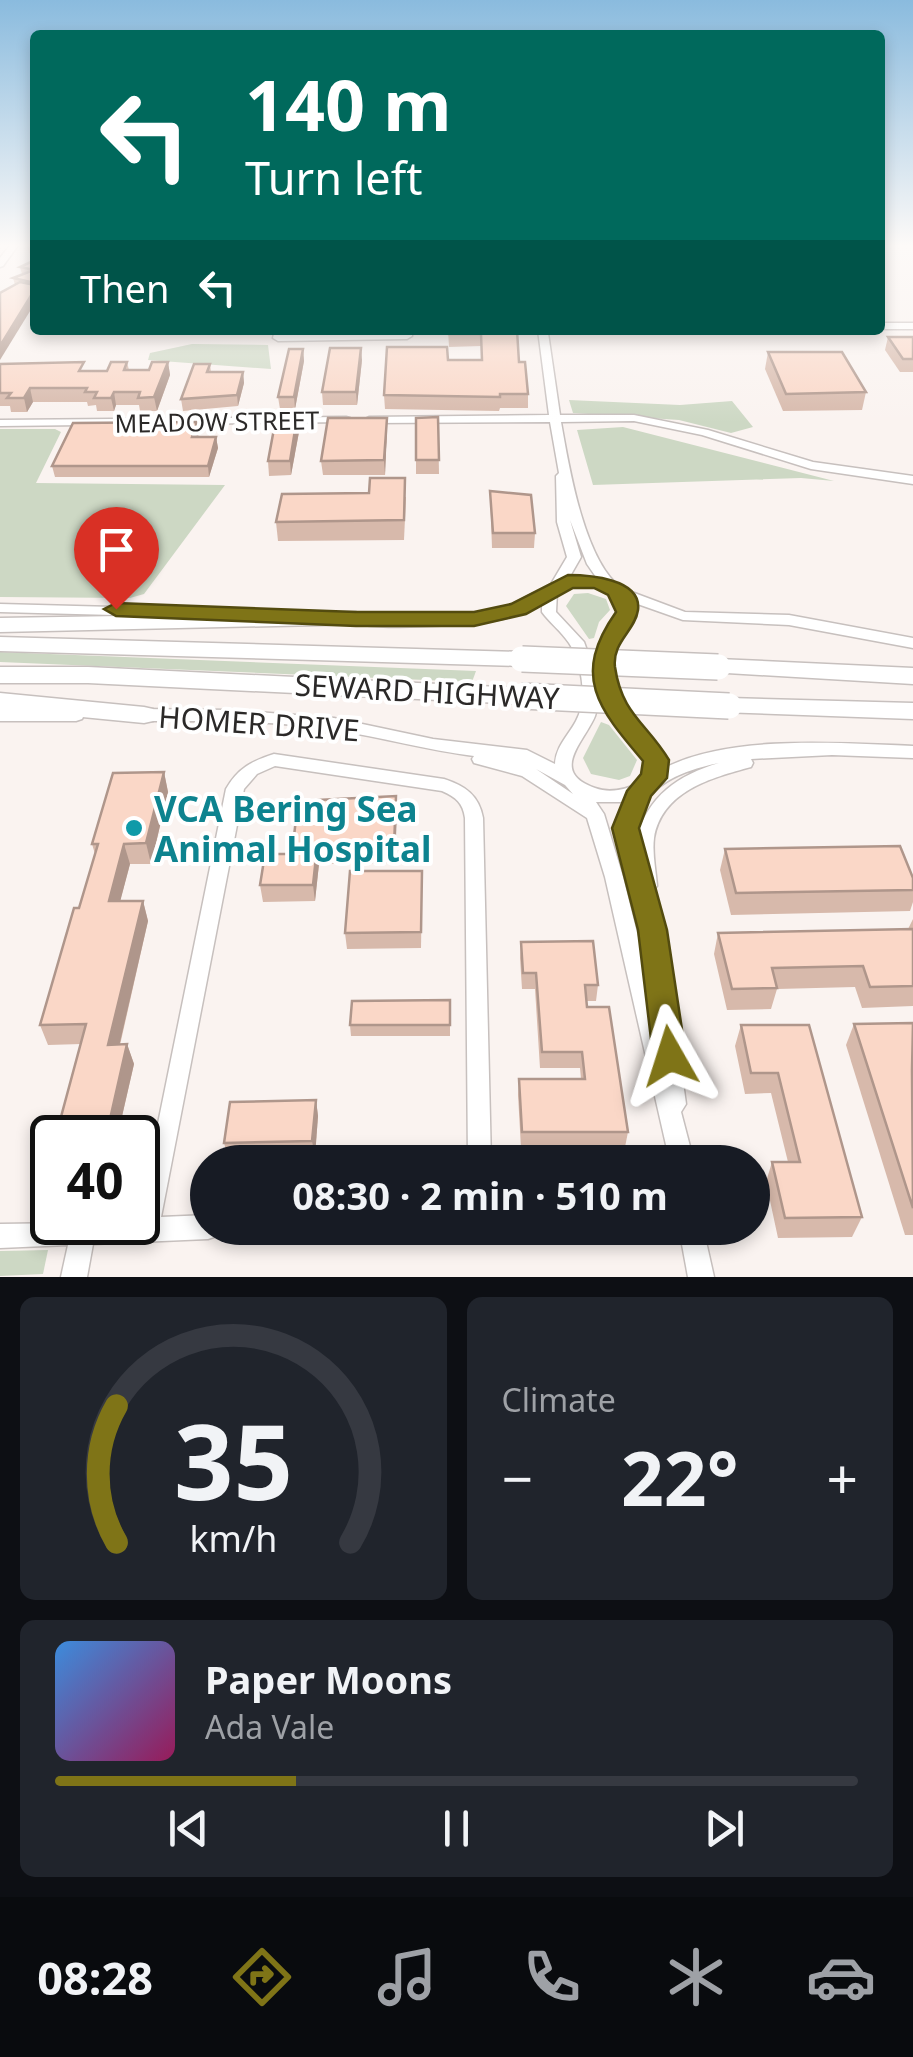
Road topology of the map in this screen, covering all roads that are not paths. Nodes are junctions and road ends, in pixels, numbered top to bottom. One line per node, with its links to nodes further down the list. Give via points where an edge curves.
1 (885, 326): 2 (street)
2 (913, 326)
3 (543, 335): 4 (street)
4 (555, 418): 5 (street, MEADOW STREET); 6 (street); 7 (street, MEADOW STREET, via 670,424 810,465)
5 (0, 423)
6 (563, 462): 8 (street, via 564,515 574,557); 9 (street, via 590,564)
7 (913, 480)
8 (554, 588): 9 (street, via 585,580); 11 (street, via 486,618); 24 (street, via 550,612 577,642 588,686 586,719 564,754)
9 (612, 588): 13 (street, via 679,616 789,620); 25 (street, via 627,612 603,651 606,683 616,714 656,760)
10 (0, 608): 11 (street)
11 (356, 619): 12 (highway)
12 (0, 625)
13 (913, 642)
14 (0, 644): 16 (highway, SEWARD HIGHWAY, bridge)
15 (0, 675): 18 (highway, SEWARD HIGHWAY, bridge)
16 (913, 676)
17 (0, 701): 20 (highway)
18 (913, 712)
19 (0, 715): 20 (street, HOMER DRIVE)
20 (144, 715): 21 (street, HOMER DRIVE, via 300,720)
21 (434, 745): 24 (street, HOMER DRIVE, via 527,756); 26 (street, via 527,770)
22 (813, 752): 23 (street); 25 (street, via 702,760); 27 (street, via 716,770 660,804 644,848)
23 (913, 752)
24 (575, 784): 25 (street, via 612,798); 26 (street)
25 (645, 787): 27 (street, via 626,828)
26 (599, 824): 29 (street)
27 (652, 930): 30 (street)
28 (480, 1145): 31 (street, via 470,800 444,785 274,760 253,767 235,789)
29 (677, 1145)
30 (679, 1145)
31 (160, 1163)
32 (190, 1227): 33 (street)
33 (160, 1228)
34 (0, 1236): 35 (street)
35 (30, 1236)
36 (81, 1245): 38 (street)
37 (695, 1245): 39 (street)
38 (74, 1277)
39 (702, 1277)

